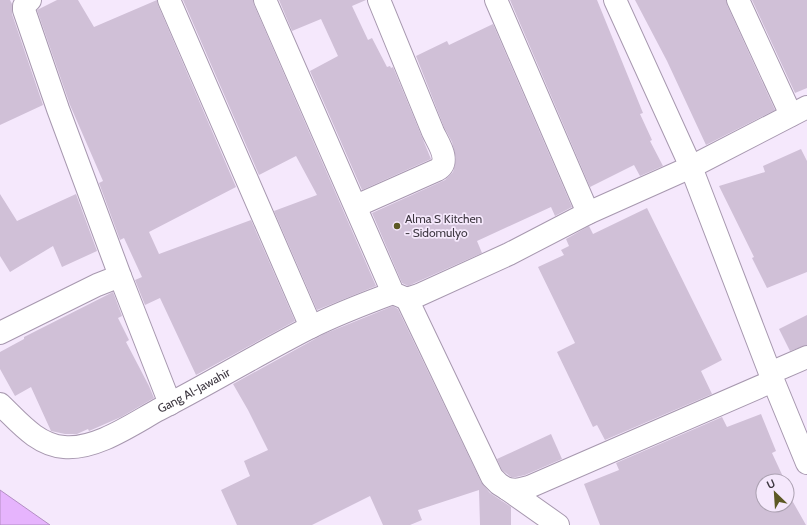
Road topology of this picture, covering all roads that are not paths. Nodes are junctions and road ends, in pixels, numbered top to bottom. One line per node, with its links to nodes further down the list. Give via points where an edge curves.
1 (30, 0): 12 (street, via 24,6 24,10)
2 (169, 0): 14 (street)
3 (265, 0): 10 (street)
4 (379, 0): 10 (street, via 444,160 437,170)
5 (496, 0): 11 (street)
6 (615, 0): 9 (street)
7 (738, 0): 8 (street)
8 (799, 111): 9 (street, Gang Al-Jawahir)
9 (691, 167): 11 (street, Gang Al-Jawahir); 17 (street)
10 (356, 206): 13 (street)
11 (588, 213): 13 (street, Gang Al-Jawahir, via 509,254 419,295)
12 (120, 276): 15 (street, via 97,284); 19 (street)
13 (400, 296): 14 (street, Gang Al-Jawahir); 21 (street, via 492,477)
14 (311, 327): 19 (street, Gang Al-Jawahir)
15 (0, 333)
16 (807, 358): 17 (street)
17 (772, 377): 20 (street); 21 (street, via 529,487)
18 (0, 404): 19 (street, Gang Al-Jawahir, via 32,435 47,444 64,447 79,447 102,440)
19 (170, 404)
20 (807, 463)
21 (507, 489): 22 (street)
22 (558, 525)

